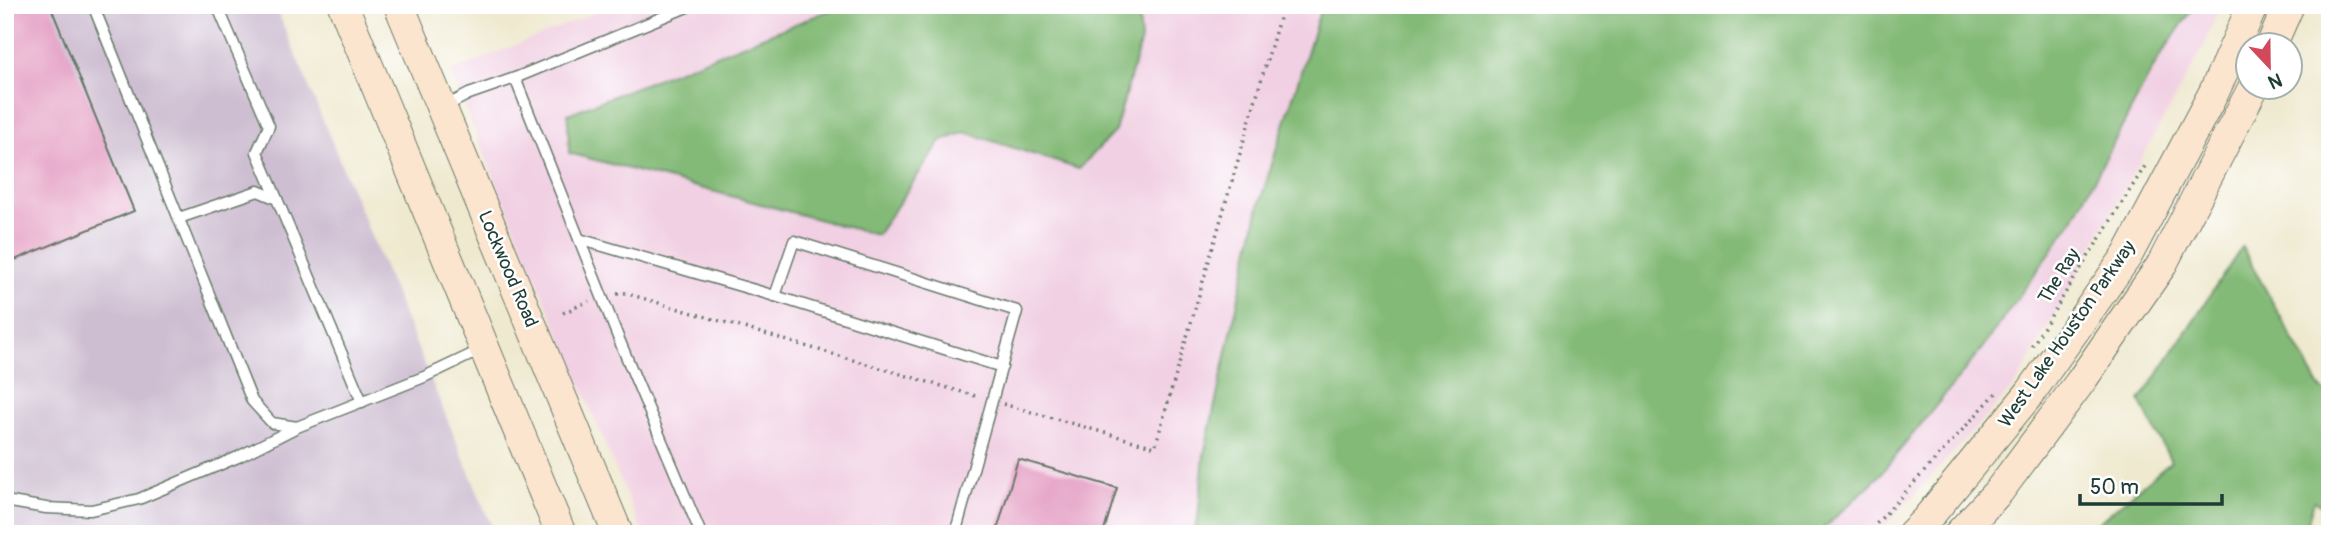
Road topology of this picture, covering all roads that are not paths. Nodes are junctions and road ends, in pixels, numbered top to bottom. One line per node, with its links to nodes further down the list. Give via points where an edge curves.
1 (93, 5): 13 (lane)
2 (217, 5): 12 (lane, via 268,126 257,152)
3 (343, 5): 16 (main road)
4 (399, 5): 11 (main road, Lockwood Road)
5 (692, 5): 9 (lane)
6 (2253, 5): 25 (main road, West Lake Houston Parkway, via 2214,92 2127,256 2030,393)
7 (2289, 5): 8 (main road)
8 (2277, 32)
9 (516, 78): 11 (lane); 14 (lane)
10 (2245, 102): 26 (main road, West Lake Houston Parkway, via 2161,266 2081,381 1998,491)
11 (442, 108): 22 (main road, Lockwood Road)
12 (277, 199): 13 (lane, via 258,191); 18 (lane)
13 (179, 218): 19 (lane, via 253,401 272,423)
14 (579, 239): 15 (lane); 23 (lane)
15 (775, 296): 17 (lane); 17 (lane, via 794,241 1017,311)
16 (484, 348): 18 (lane); 21 (main road)
17 (1002, 367): 24 (lane)
18 (362, 402): 19 (lane)
19 (297, 427): 20 (lane, via 139,499 91,510)
20 (5, 501)
21 (561, 534)
22 (618, 534)
23 (701, 534)
24 (955, 534)
25 (1912, 534)
26 (1959, 534)

